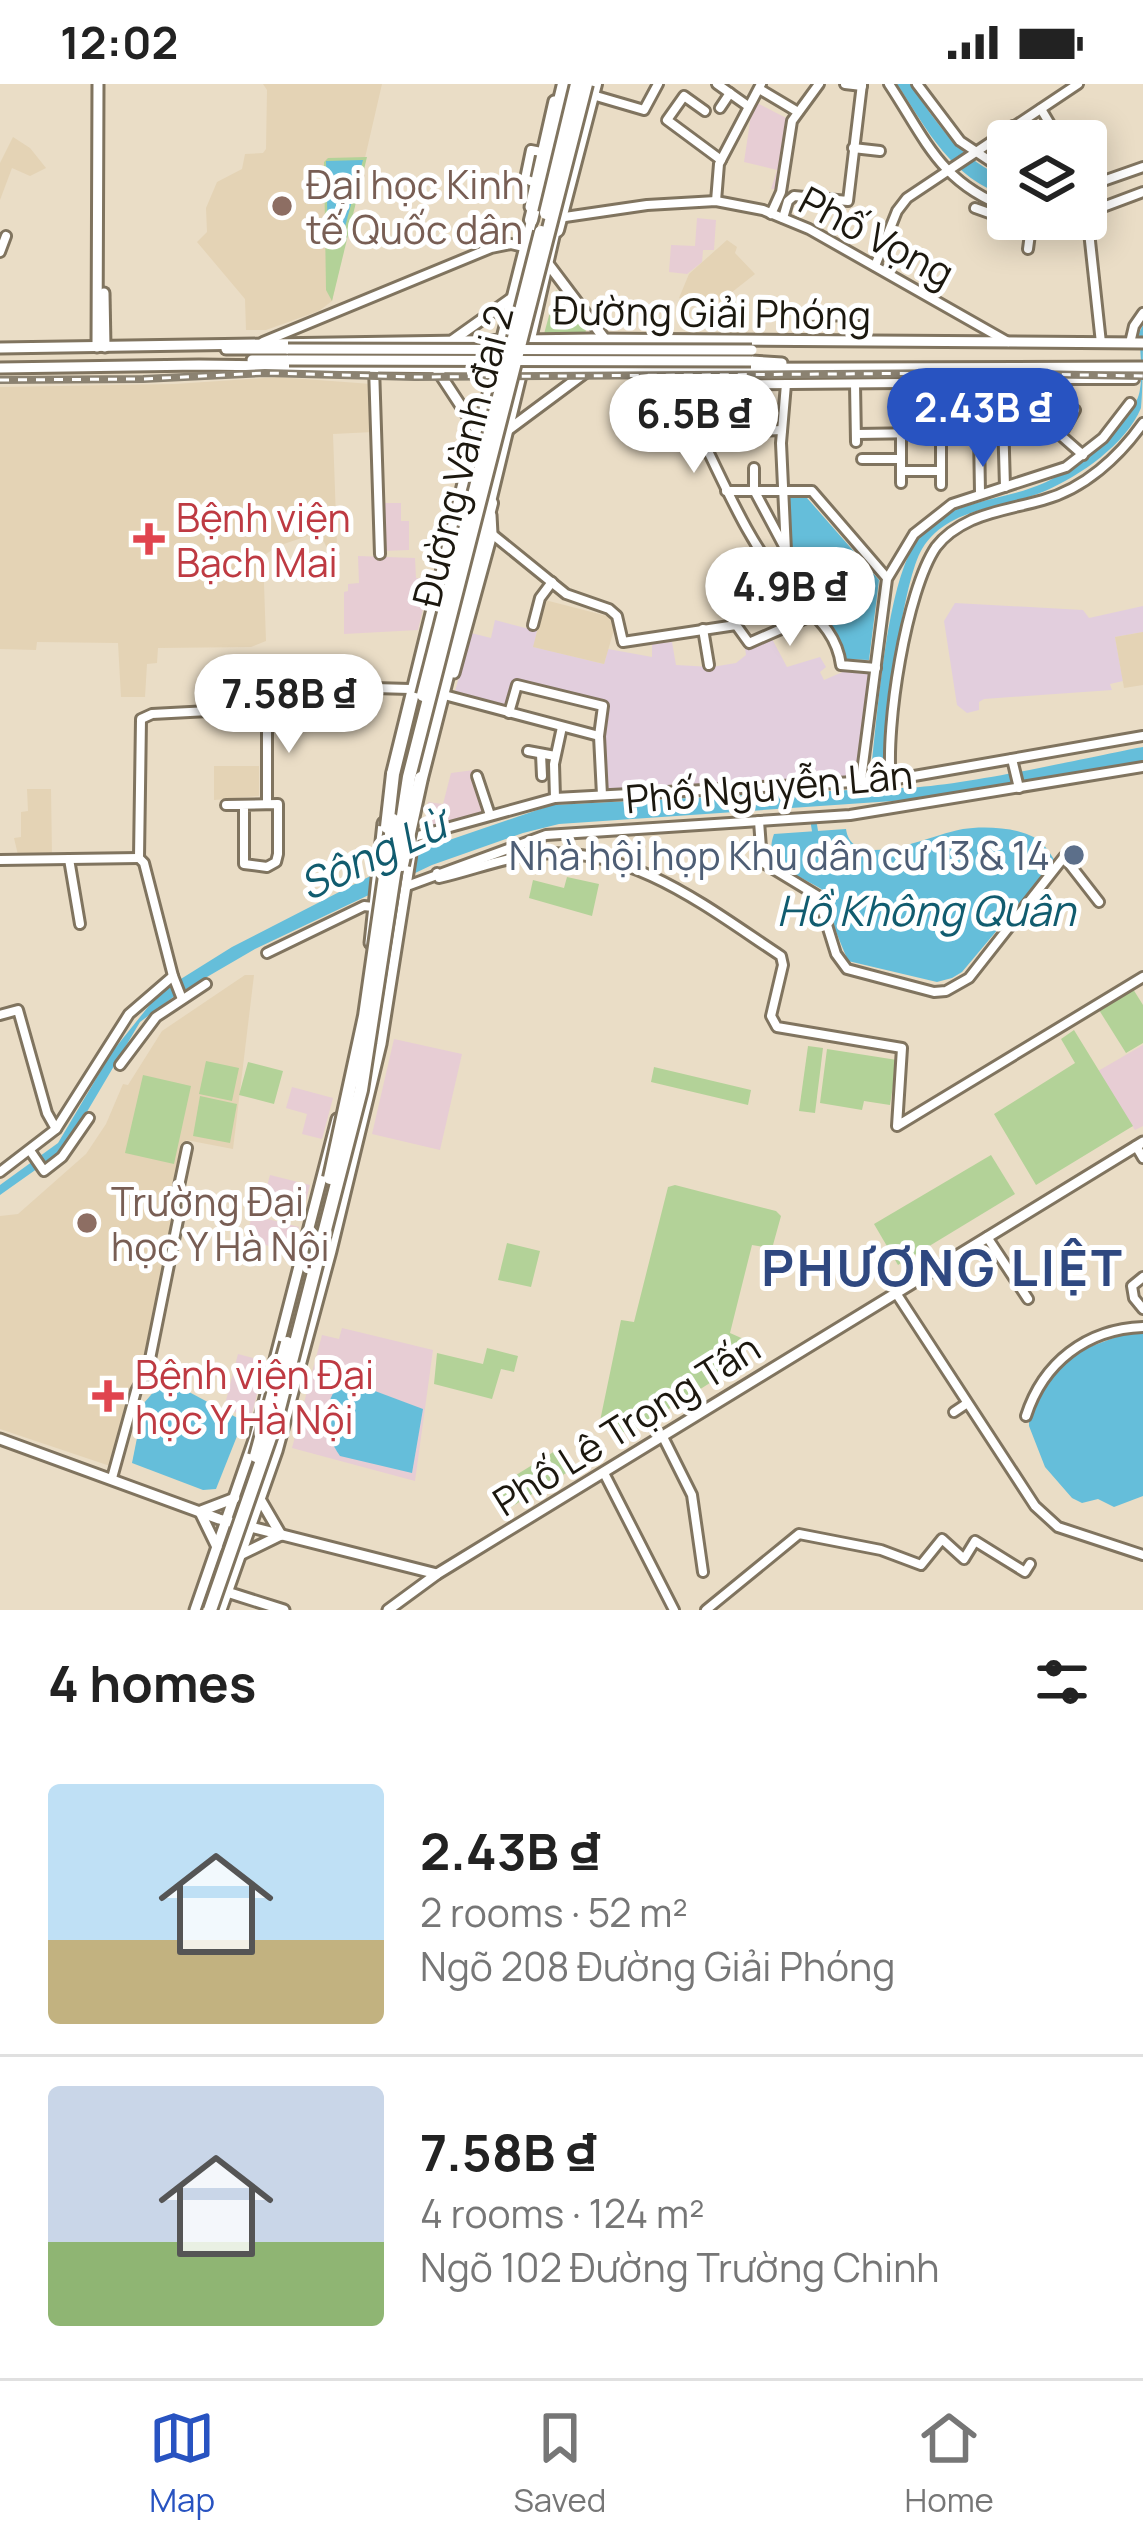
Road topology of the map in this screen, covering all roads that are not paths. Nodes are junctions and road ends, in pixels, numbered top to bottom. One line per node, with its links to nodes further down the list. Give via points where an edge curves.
1 (98, 84): 54 (main road)
2 (658, 84): 9 (street, via 644,110)
3 (717, 84): 13 (street)
4 (801, 84): 12 (street)
5 (845, 84): 10 (street)
6 (889, 84): 28 (street)
7 (917, 84): 24 (street)
8 (1078, 84): 16 (street)
9 (582, 85): 37 (main road); 39 (highway); 39 (main road, via 536,151); 40 (highway); 169 (highway, Đường Vành đai 2, bridge, via 410,777)
10 (862, 85): 22 (street)
11 (761, 87): 14 (street); 18 (street)
12 (816, 88): 18 (street)
13 (730, 93): 14 (street); 15 (street)
14 (748, 106): 25 (street)
15 (720, 108)
16 (1041, 109): 19 (street); 20 (street)
17 (705, 111): 25 (street, via 684,96 667,120)
18 (799, 112): 36 (street)
19 (1023, 120)
20 (1048, 120)
21 (987, 143): 24 (street)
22 (853, 148): 23 (street); 38 (street, via 848,202 794,196)
23 (880, 151)
24 (972, 153): 26 (street); 28 (street)
25 (721, 160): 31 (street)
26 (987, 161)
27 (1143, 167): 29 (street)
28 (948, 170): 32 (street); 48 (street, via 900,207)
29 (1107, 180)
30 (1143, 192): 33 (street)
31 (716, 201): 36 (street, Phố Vọng); 37 (street, Phố Vọng)
32 (987, 202)
33 (1107, 204)
34 (975, 208): 35 (street)
35 (987, 210)
36 (771, 214): 38 (street, Phố Vọng)
37 (565, 217): 40 (main road)
38 (784, 218): 48 (street, Phố Vọng)
39 (531, 220): 44 (main road)
40 (557, 230): 47 (main road)
41 (6, 236): 46 (street)
42 (1029, 240): 45 (street)
43 (1090, 240): 66 (street)
44 (524, 247): 49 (main road); 55 (street, via 491,248)
45 (1028, 249)
46 (0, 252)
47 (548, 266): 57 (main road); 61 (main road)
48 (875, 266): 65 (street, Phố Vọng)
49 (512, 298): 56 (main road); 58 (main road)
50 (1143, 313): 62 (street)
51 (836, 315): 52 (street); 53 (street); 64 (street)
52 (861, 315)
53 (801, 316)
54 (101, 321): 68 (main road); 69 (main road); 71 (main road)
55 (307, 323): 59 (street); 60 (street)
56 (502, 340): 57 (main road, Đường Giải Phóng); 58 (main road, Đường Giải Phóng); 80 (main road)
57 (530, 340): 61 (main road, Đường Giải Phóng); 84 (main road)
58 (457, 341): 60 (main road, Đường Giải Phóng); 79 (main road, via 469,356)
59 (262, 342): 60 (main road, Đường Giải Phóng); 70 (main road, Đường Giải Phóng)
60 (310, 342)
61 (604, 342): 63 (main road, Đường Giải Phóng); 85 (main road)
62 (1136, 343): 66 (main road, Đường Giải Phóng)
63 (801, 344): 64 (main road, Đường Giải Phóng); 73 (main road)
64 (836, 344): 65 (main road, Đường Giải Phóng)
65 (1012, 344): 66 (main road, Đường Giải Phóng)
66 (1101, 344): 76 (main road)
67 (0, 347): 68 (main road, Đường Giải Phóng)
68 (77, 347): 69 (main road, Đường Giải Phóng)
69 (101, 347): 71 (main road, Đường Giải Phóng)
70 (202, 347): 71 (main road, Đường Giải Phóng); 72 (main road)
71 (132, 348)
72 (288, 354): 73 (main road, bridge); 74 (main road)
73 (752, 356): 82 (main road)
74 (199, 365): 75 (main road, Đường Giải Phóng); 77 (main road, Đường Giải Phóng)
75 (374, 367): 78 (main road, Đường Giải Phóng); 123 (street)
76 (1102, 367): 83 (main road, Đường Giải Phóng); 86 (main road, Đường Giải Phóng)
77 (0, 368)
78 (436, 368): 79 (main road, Đường Giải Phóng); 102 (main road)
79 (461, 368): 80 (main road, Đường Giải Phóng)
80 (495, 368): 84 (main road, Đường Giải Phóng); 93 (main road)
81 (689, 368): 82 (main road, Đường Giải Phóng); 85 (main road, Đường Giải Phóng); 92 (street)
82 (817, 368): 83 (main road, Đường Giải Phóng)
83 (944, 368): 88 (street)
84 (523, 369): 85 (main road, Đường Giải Phóng); 94 (main road)
85 (595, 369): 98 (main road)
86 (1138, 371): 89 (street, Đường Giải Phóng)
87 (926, 383): 88 (street, Đường Giải Phóng); 91 (street, Đường Giải Phóng); 106 (street)
88 (944, 383): 89 (street, Đường Giải Phóng)
89 (1002, 383): 100 (street)
90 (786, 384): 91 (street, Đường Giải Phóng); 92 (street, Đường Giải Phóng); 99 (street)
91 (855, 384): 105 (street, via 856,438)
92 (688, 385): 107 (street)
93 (488, 394): 94 (main road); 102 (main road)
94 (516, 395): 98 (main road)
95 (1130, 403): 108 (street)
96 (1075, 410): 101 (street)
97 (1143, 423): 149 (street, via 1115,458 1060,494 970,521 939,543 903,649)
98 (508, 430): 120 (main road)
99 (782, 430): 107 (street); 117 (street)
100 (1005, 431): 101 (street); 103 (street); 115 (street)
101 (1056, 431): 108 (street)
102 (478, 432): 112 (main road)
103 (979, 432): 104 (street); 119 (street)
104 (941, 433): 106 (street); 113 (street)
105 (901, 434): 106 (street); 110 (street)
106 (926, 434)
107 (702, 439): 118 (street)
108 (1083, 455): 115 (street)
109 (862, 459): 110 (street)
110 (901, 459): 113 (street, via 901,477)
111 (754, 468): 116 (street)
112 (469, 469): 132 (main road); 136 (main road); 169 (highway, bridge, via 393,774)
113 (941, 471): 114 (street)
114 (941, 485)
115 (1005, 487): 119 (street)
116 (754, 490): 117 (street); 118 (street); 122 (street)
117 (785, 490): 122 (street); 125 (street, via 812,491)
118 (725, 491): 124 (street)
119 (980, 494): 125 (street, via 923,526)
120 (490, 503): 121 (main road); 137 (main road); 169 (highway, bridge)
121 (492, 534): 126 (street); 133 (main road)
122 (787, 551): 124 (street)
123 (380, 554)
124 (771, 566): 127 (street)
125 (887, 580): 131 (street)
126 (552, 582): 128 (street); 129 (street, via 609,609 622,642)
127 (813, 615): 129 (street, via 749,643 736,625); 131 (street, via 838,640 841,665)
128 (533, 626)
129 (703, 628): 130 (street)
130 (710, 664)
131 (876, 668): 148 (street)
132 (410, 689): 134 (street, via 338,687 338,704); 157 (main road)
133 (448, 696): 135 (street); 156 (main road)
134 (267, 708): 153 (street); 161 (street, via 142,719)
135 (509, 713): 138 (street); 139 (street, via 517,685 603,706)
136 (410, 718): 137 (main road); 157 (main road)
137 (430, 722): 156 (main road)
138 (562, 728): 139 (street); 143 (street)
139 (598, 736): 151 (street)
140 (1143, 736): 144 (street)
141 (528, 751): 142 (street)
142 (541, 754): 143 (street); 147 (street)
143 (555, 756): 152 (street)
144 (1013, 762): 149 (street); 150 (street)
145 (1143, 767): 150 (street, Phố Nguyễn Lân)
146 (477, 776): 158 (street)
147 (542, 776)
148 (865, 780): 149 (street); 151 (street)
149 (887, 780)
150 (1019, 786): 159 (street, Phố Nguyễn Lân, via 850,815)
151 (602, 795): 152 (street)
152 (555, 798): 158 (street)
153 (267, 803): 155 (street); 155 (street, via 278,804 279,845 267,867 244,864)
154 (226, 805): 155 (street)
155 (244, 805)
156 (418, 812): 160 (main road)
157 (385, 813): 166 (main road)
158 (490, 815): 160 (street)
159 (759, 821): 164 (street, Phố Nguyễn Lân, via 546,836); 167 (street, via 762,862 818,896 847,969 934,992 969,978 1064,857)
160 (413, 841): 165 (main road, bridge)
161 (139, 858): 163 (street); 173 (street)
162 (0, 860): 163 (street)
163 (69, 860): 168 (street)
164 (437, 873): 165 (street, Phố Nguyễn Lân); 171 (street, via 573,853 622,863 680,891 781,956 771,1016 778,1028 902,1048 895,1122 901,1125)
165 (407, 881): 176 (main road)
166 (374, 900): 170 (street); 174 (main road)
167 (1099, 902)
168 (80, 924)
169 (382, 930): 213 (highway, Đường Vành đai 2, bridge, via 361,1090 290,1365 262,1462)
170 (267, 953)
171 (1143, 977)
172 (206, 984): 173 (street)
173 (177, 988): 177 (street); 179 (street, via 136,1006)
174 (360, 1012): 176 (main road); 186 (main road)
175 (0, 1016): 179 (street, via 18,1010)
176 (385, 1022): 187 (main road)
177 (120, 1065)
178 (89, 1118): 182 (street, via 43,1169)
179 (56, 1129): 182 (street)
180 (1140, 1144): 183 (street); 185 (main road, Phố Lê Trọng Tấn)
181 (187, 1148): 199 (street, via 148,1370)
182 (32, 1154): 184 (street)
183 (1143, 1158)
184 (0, 1172)
185 (987, 1237): 189 (main road, Phố Lê Trọng Tấn); 190 (street)
186 (304, 1245): 187 (main road); 200 (main road)
187 (332, 1251): 201 (main road)
188 (1143, 1277): 191 (street, via 1132,1286)
189 (896, 1293): 193 (street); 196 (main road, Phố Lê Trọng Tấn)
190 (1028, 1299)
191 (1143, 1309)
192 (1143, 1327): 195 (street, via 1061,1356)
193 (966, 1404): 194 (street); 208 (street, via 1058,1527)
194 (955, 1412)
195 (1026, 1416)
196 (663, 1438): 198 (main road, Phố Lê Trọng Tấn); 210 (street, via 692,1495)
197 (0, 1439): 199 (main road)
198 (604, 1473): 211 (main road, Phố Lê Trọng Tấn); 217 (street)
199 (112, 1478): 202 (main road)
200 (235, 1498): 202 (main road); 203 (main road)
201 (260, 1498): 204 (main road); 205 (main road)
202 (200, 1512): 203 (main road); 206 (main road)
203 (226, 1521): 204 (main road); 206 (main road)
204 (250, 1528): 205 (main road); 207 (main road)
205 (281, 1535): 207 (main road); 211 (main road)
206 (217, 1547): 213 (main road)
207 (240, 1555): 212 (main road)
208 (1143, 1555)
209 (1030, 1564): 218 (street, via 1025,1572 976,1541 964,1558 942,1539 921,1565 799,1534)
210 (703, 1572)
211 (437, 1574): 216 (main road, Phố Lê Trọng Tấn)
212 (227, 1592): 214 (main road); 215 (main road)
213 (202, 1610)
214 (221, 1610)
215 (284, 1610)
216 (388, 1610)
217 (674, 1610)
218 (706, 1610)

